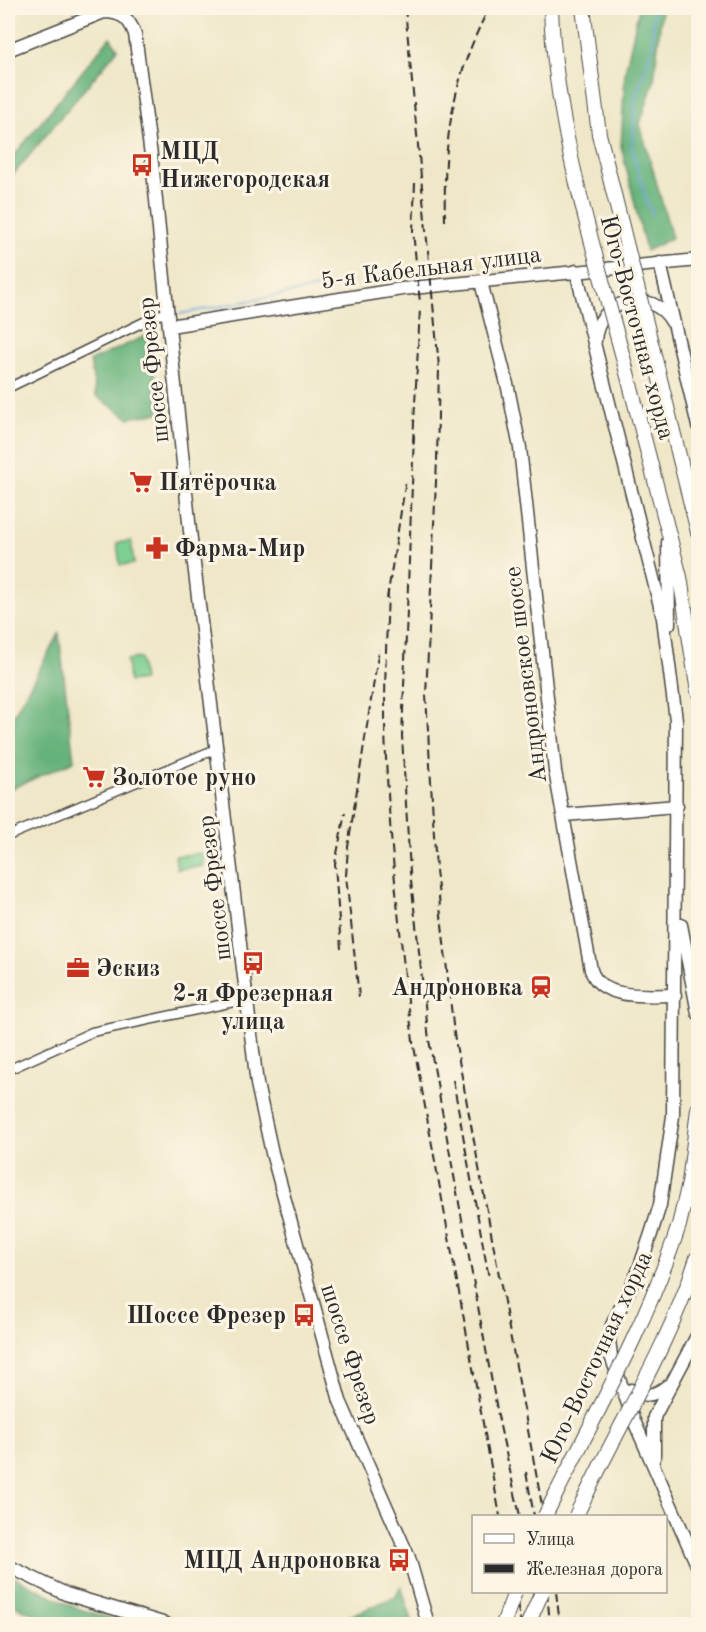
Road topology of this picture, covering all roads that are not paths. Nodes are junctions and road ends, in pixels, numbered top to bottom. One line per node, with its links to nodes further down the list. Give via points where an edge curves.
1 (551, 8): 15 (main road, Юго-Восточная хорда, bridge, via 568,143)
2 (583, 8): 13 (main road, Юго-Восточная хорда, bridge, via 599,134)
3 (8, 50): 8 (street, шоссе Фрезер, via 90,15 116,12 126,18 135,34)
4 (699, 260): 5 (street, 5-я Кабельная улица)
5 (660, 263): 6 (street, 5-я Кабельная улица); 9 (street)
6 (576, 271): 7 (street, 5-я Кабельная улица); 10 (street)
7 (481, 282): 8 (street, 5-я Кабельная улица); 21 (street, Андроновское шоссе, via 520,448 555,771)
8 (169, 319): 11 (street, via 158,315); 19 (street, шоссе Фрезер, via 190,531)
9 (676, 332): 10 (street, via 661,308 640,300 626,301 613,307 599,323); 12 (street)
10 (596, 351): 17 (street, via 663,618)
11 (8, 388)
12 (699, 426)
13 (686, 483): 14 (street); 16 (main road, Юго-Восточная хорда)
14 (699, 516)
15 (668, 529): 17 (street); 18 (main road, Юго-Восточная хорда, via 689,622)
16 (699, 532)
17 (669, 659): 20 (street, via 676,720)
18 (699, 692)
19 (218, 748): 22 (street); 25 (street, шоссе Фрезер)
20 (677, 806): 21 (street); 23 (street)
21 (564, 815): 24 (street, Андроновское шоссе, via 594,980 606,991)
22 (8, 836)
23 (676, 900): 24 (street); 26 (street)
24 (675, 995): 31 (street, via 673,1116 668,1157 651,1234 609,1340)
25 (248, 999): 27 (street, via 92,1032); 41 (street, шоссе Фрезер, via 257,1084 266,1126 322,1343 340,1401 409,1558)
26 (699, 1013)
27 (8, 1070)
28 (699, 1109): 34 (main road, Юго-Восточная хорда, bridge, via 689,1183 662,1278)
29 (699, 1255): 35 (main road, Юго-Восточная хорда, bridge, via 664,1345)
30 (699, 1334): 32 (street)
31 (620, 1378): 32 (street, via 630,1390 643,1395 658,1392); 33 (street)
32 (672, 1382): 33 (street, via 654,1417)
33 (656, 1471): 37 (street)
34 (546, 1515)
35 (577, 1515)
36 (8, 1566): 40 (street, via 66,1594)
37 (699, 1567)
38 (515, 1593): 42 (main road, bridge)
39 (542, 1593): 43 (main road, bridge)
40 (166, 1624)
41 (428, 1624)
42 (503, 1624)
43 (528, 1624)

